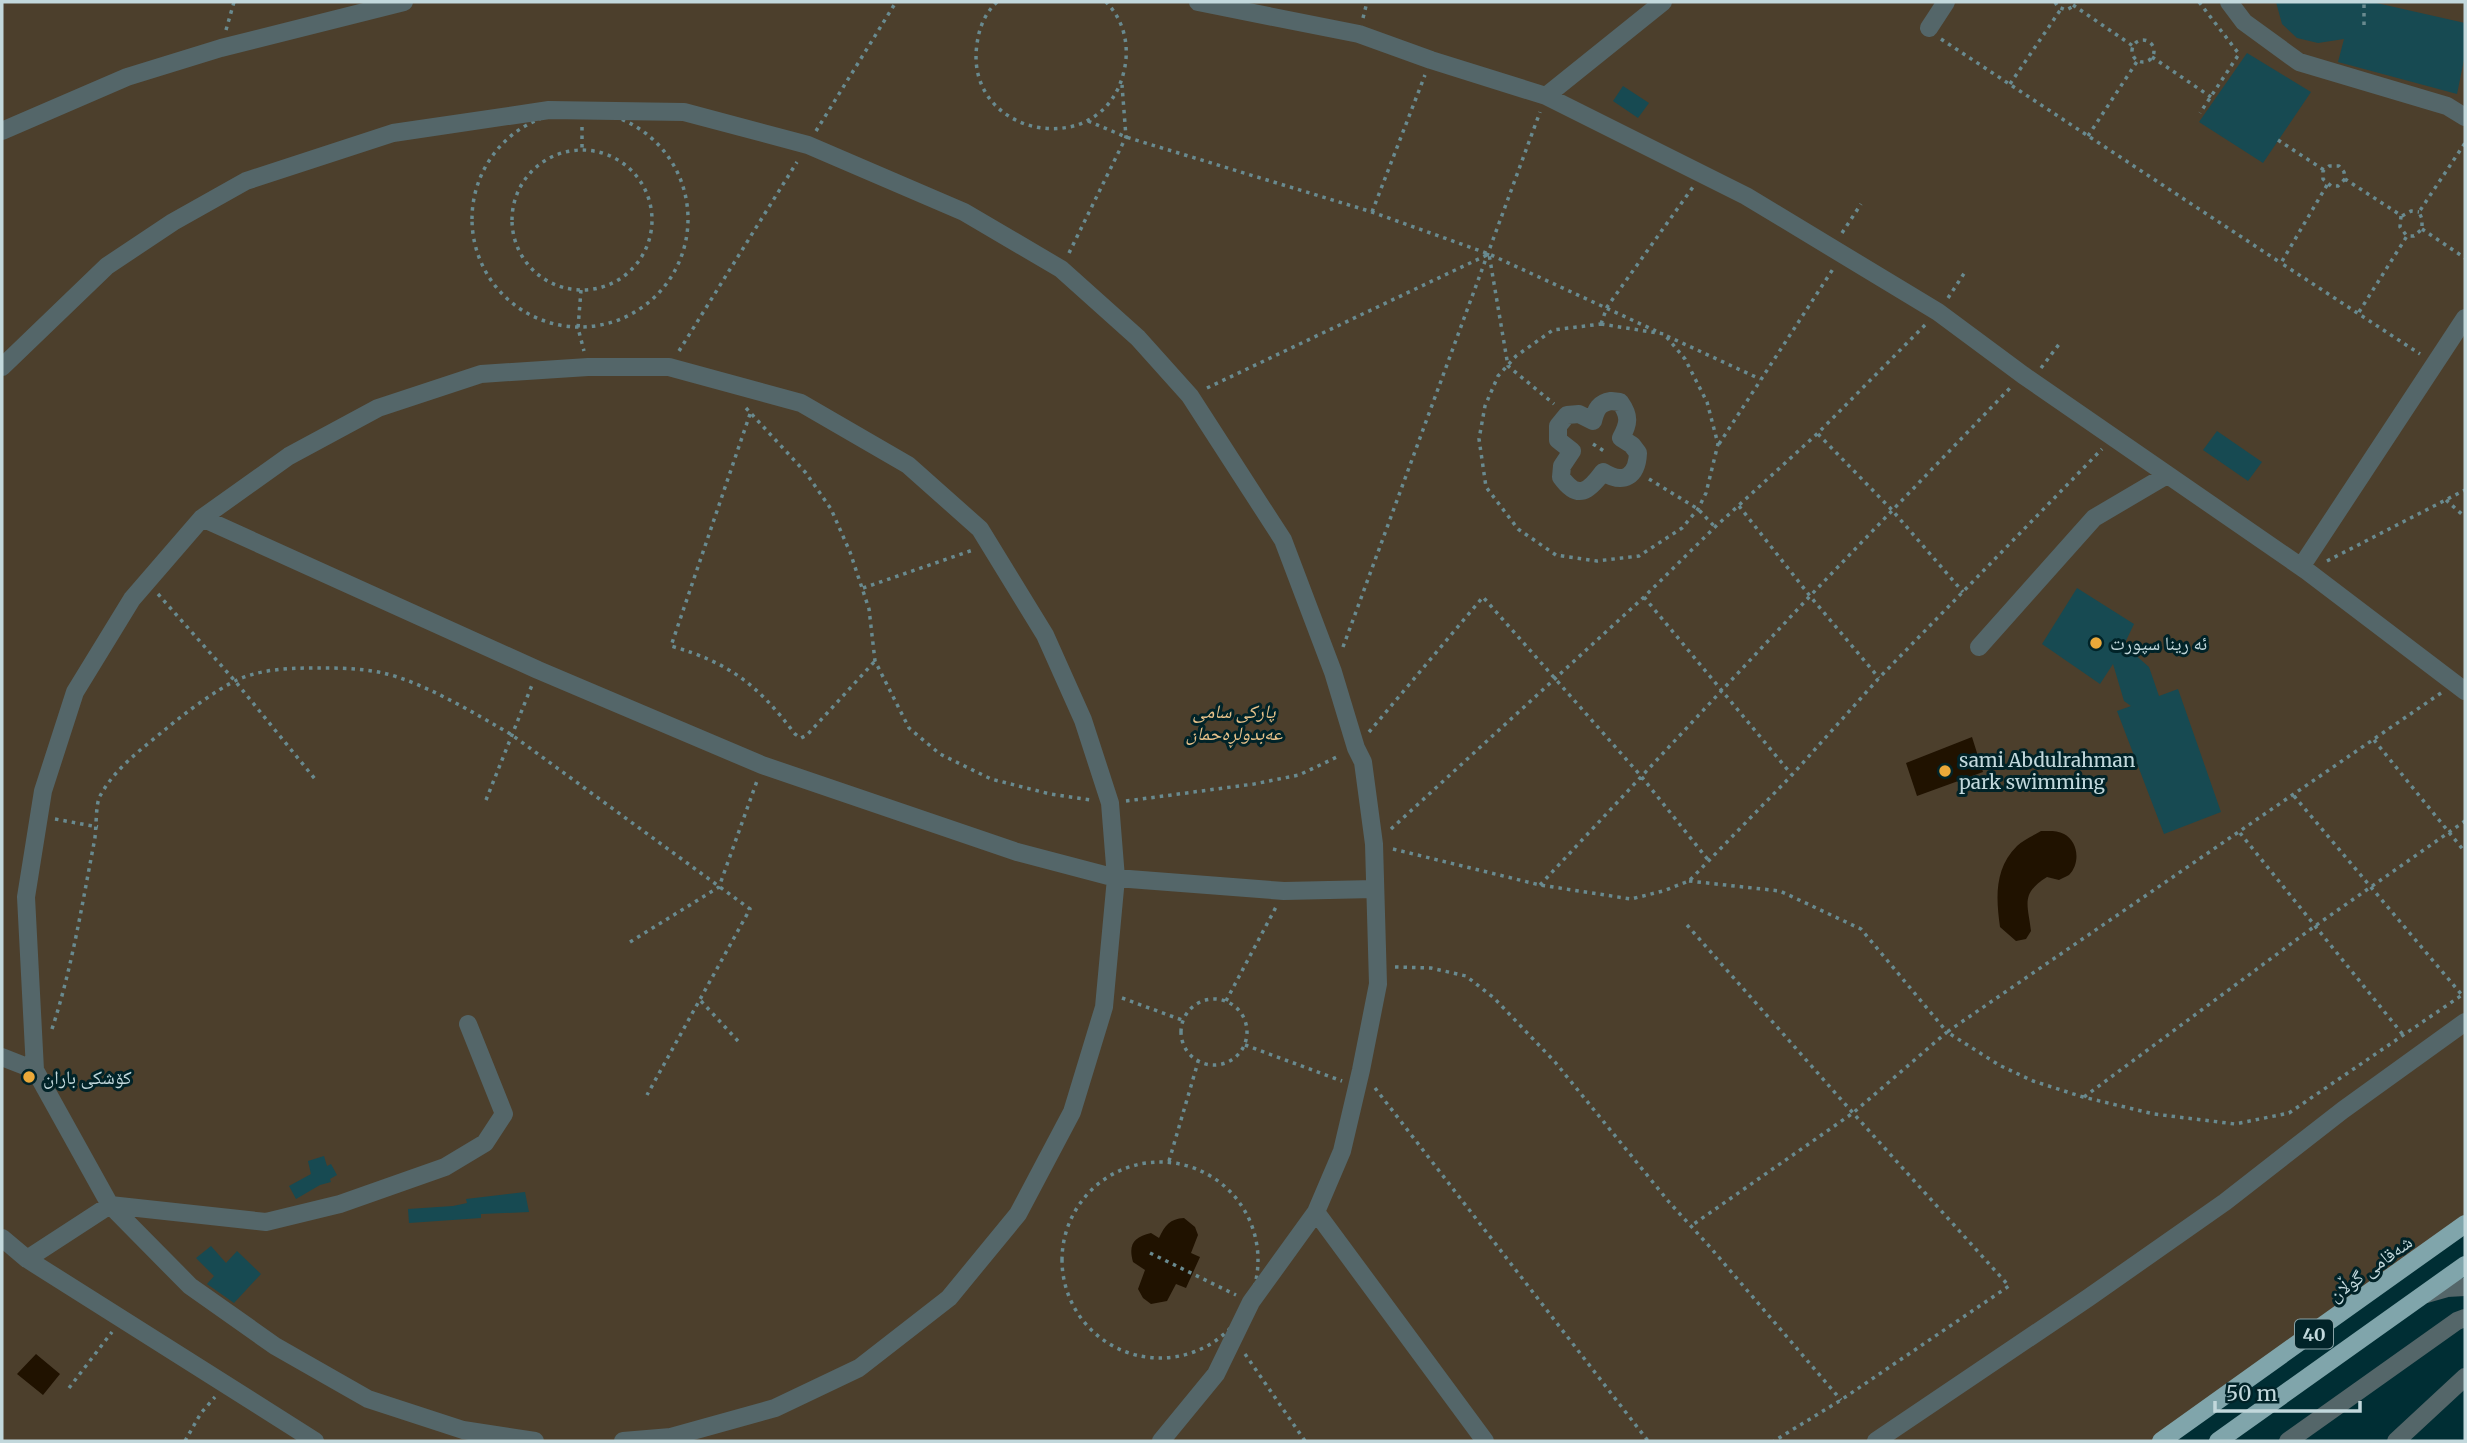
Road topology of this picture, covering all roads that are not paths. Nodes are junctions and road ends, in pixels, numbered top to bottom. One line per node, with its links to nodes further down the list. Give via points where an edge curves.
1 (404, 2): 9 (street, via 127,77)
2 (1198, 2): 7 (street, via 1359,34)
3 (1663, 2): 7 (street)
4 (1946, 2): 6 (street)
5 (2229, 2): 8 (street, via 2244,22 2299,62 2447,106)
6 (1931, 25)
7 (1546, 96): 13 (street, via 1746,195 1938,312)
8 (2465, 117)
9 (2, 131)
10 (2465, 318): 15 (street)
11 (2, 367): 19 (street, via 107,265 173,222 246,181 393,133 549,110 684,112 808,145 964,212 1061,269 1138,338 1189,396 1283,540 1333,672 1363,762 1374,844)
12 (1635, 471): 12 (street, via 1638,453 1621,438 1629,424 1628,412 1620,402 1602,403 1593,421 1579,414 1567,415 1558,426 1558,440 1572,451 1561,477 1569,488 1591,489 1603,472 1614,478)
13 (2167, 475): 15 (street); 16 (street, via 2094,518)
14 (202, 519): 18 (street, via 762,765 1017,852); 18 (street, via 289,456 378,408 481,374 669,367 801,403 908,465 980,529 1045,635 1083,720 1110,803); 23 (street, via 132,599 75,692 43,791 26,897)
15 (2304, 569): 17 (street)
16 (1979, 647)
17 (2460, 687)
18 (1116, 878): 19 (street, via 1284,891); 36 (street, via 1104,1007 1072,1112 1018,1214 948,1298 859,1368 775,1408 670,1437)
19 (1374, 889): 25 (street, via 1378,984 1342,1151)
20 (2465, 1022): 39 (street, via 2225,1202)
21 (468, 1024): 24 (street, via 504,1114 485,1143 446,1167 340,1204 266,1222)
22 (2, 1057): 23 (street)
23 (34, 1070): 24 (street)
24 (110, 1205): 28 (street); 35 (street, via 190,1286 275,1346 368,1399 463,1430)
25 (1315, 1212): 37 (street, via 1251,1302 1216,1374); 38 (street)
26 (2465, 1224): 40 (main road, شەقامی گوڵان / 40)
27 (2, 1237): 28 (street)
28 (27, 1259): 34 (street)
29 (2465, 1265): 31 (main road)
30 (2465, 1287): 31 (street)
31 (2426, 1294): 41 (main road, 40)
32 (2465, 1318): 42 (street)
33 (2465, 1377): 43 (street)
34 (316, 1441)
35 (535, 1441)
36 (624, 1441)
37 (1161, 1441)
38 (1485, 1441)
39 (1876, 1441)
40 (2161, 1441)
41 (2217, 1441)
42 (2288, 1441)
43 (2396, 1441)

